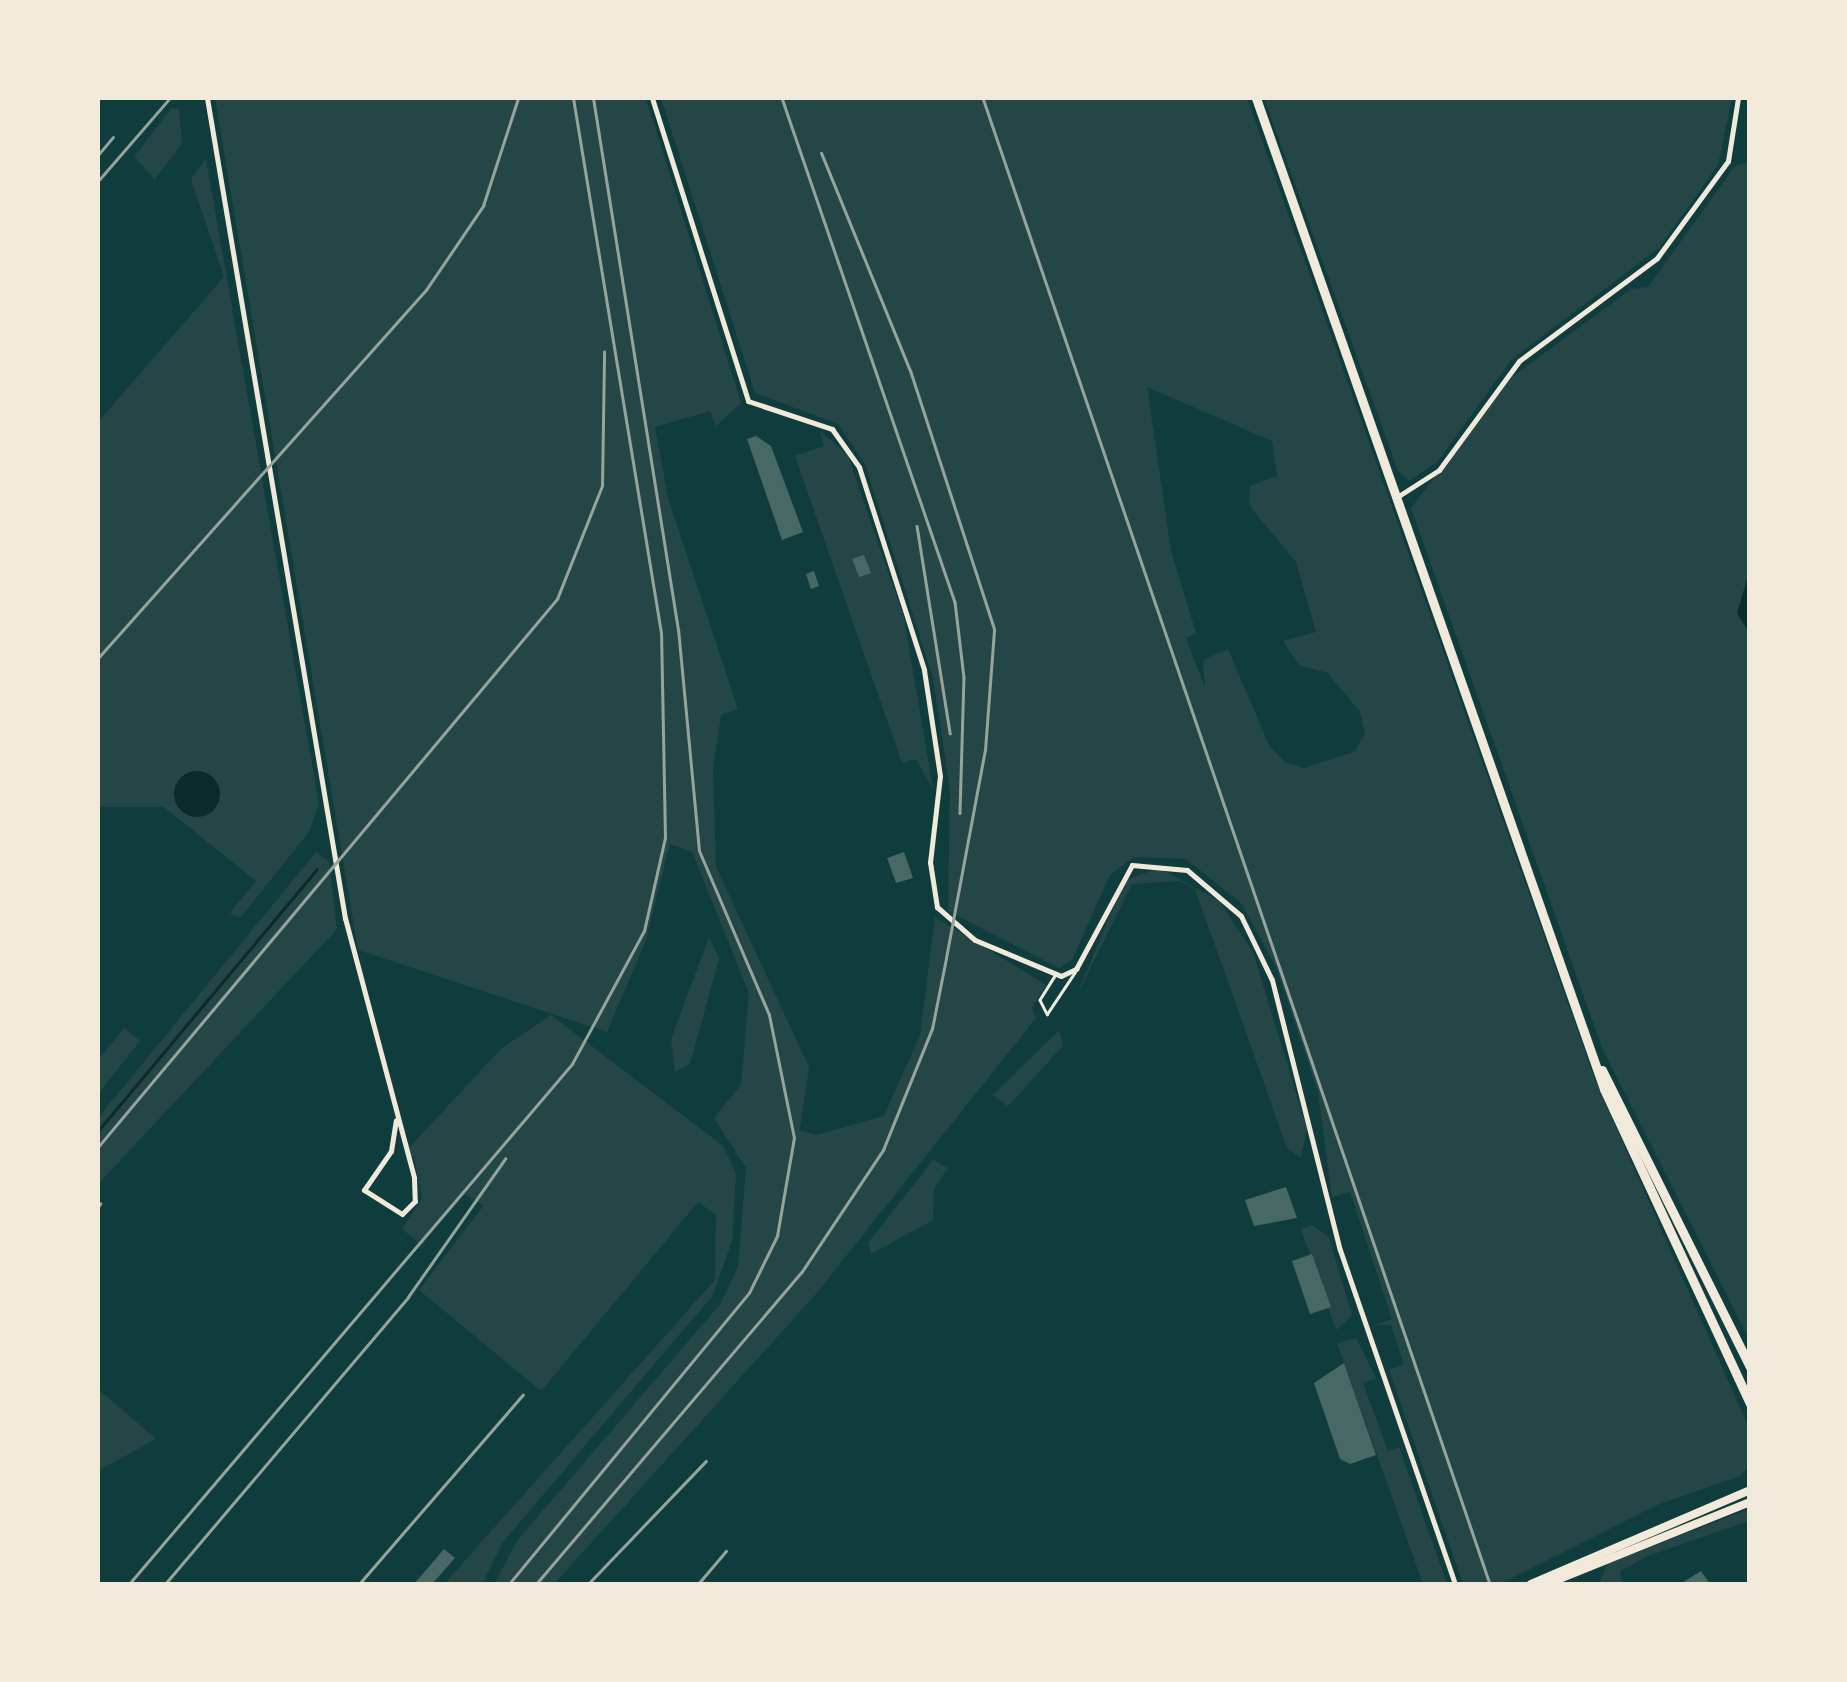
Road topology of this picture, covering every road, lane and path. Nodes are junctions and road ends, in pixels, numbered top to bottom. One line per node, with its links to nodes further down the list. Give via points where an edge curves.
1 (207, 98): 9 (street, via 345,918)
2 (652, 98): 7 (street, via 748,401 832,429 859,467 924,670 940,776 930,862 937,906 969,936)
3 (1256, 98): 5 (main road)
4 (1738, 98): 5 (street, via 1728,161 1658,258 1518,361 1439,470)
5 (1397, 496): 8 (main road)
6 (1076, 969): 7 (street); 7 (lane, via 1047,1014 1040,1000); 14 (street, via 1118,876 1142,861 1198,876 1252,934 1311,1110 1340,1250)
7 (1056, 975)
8 (1600, 1067): 10 (main road); 11 (main road)
9 (396, 1120): 9 (street, via 388,1159 364,1190 402,1214 416,1186)
10 (1750, 1367)
11 (1750, 1404)
12 (1750, 1490): 15 (main road)
13 (1750, 1502): 16 (main road)
14 (1455, 1584)
15 (1532, 1584)
16 (1547, 1584)

